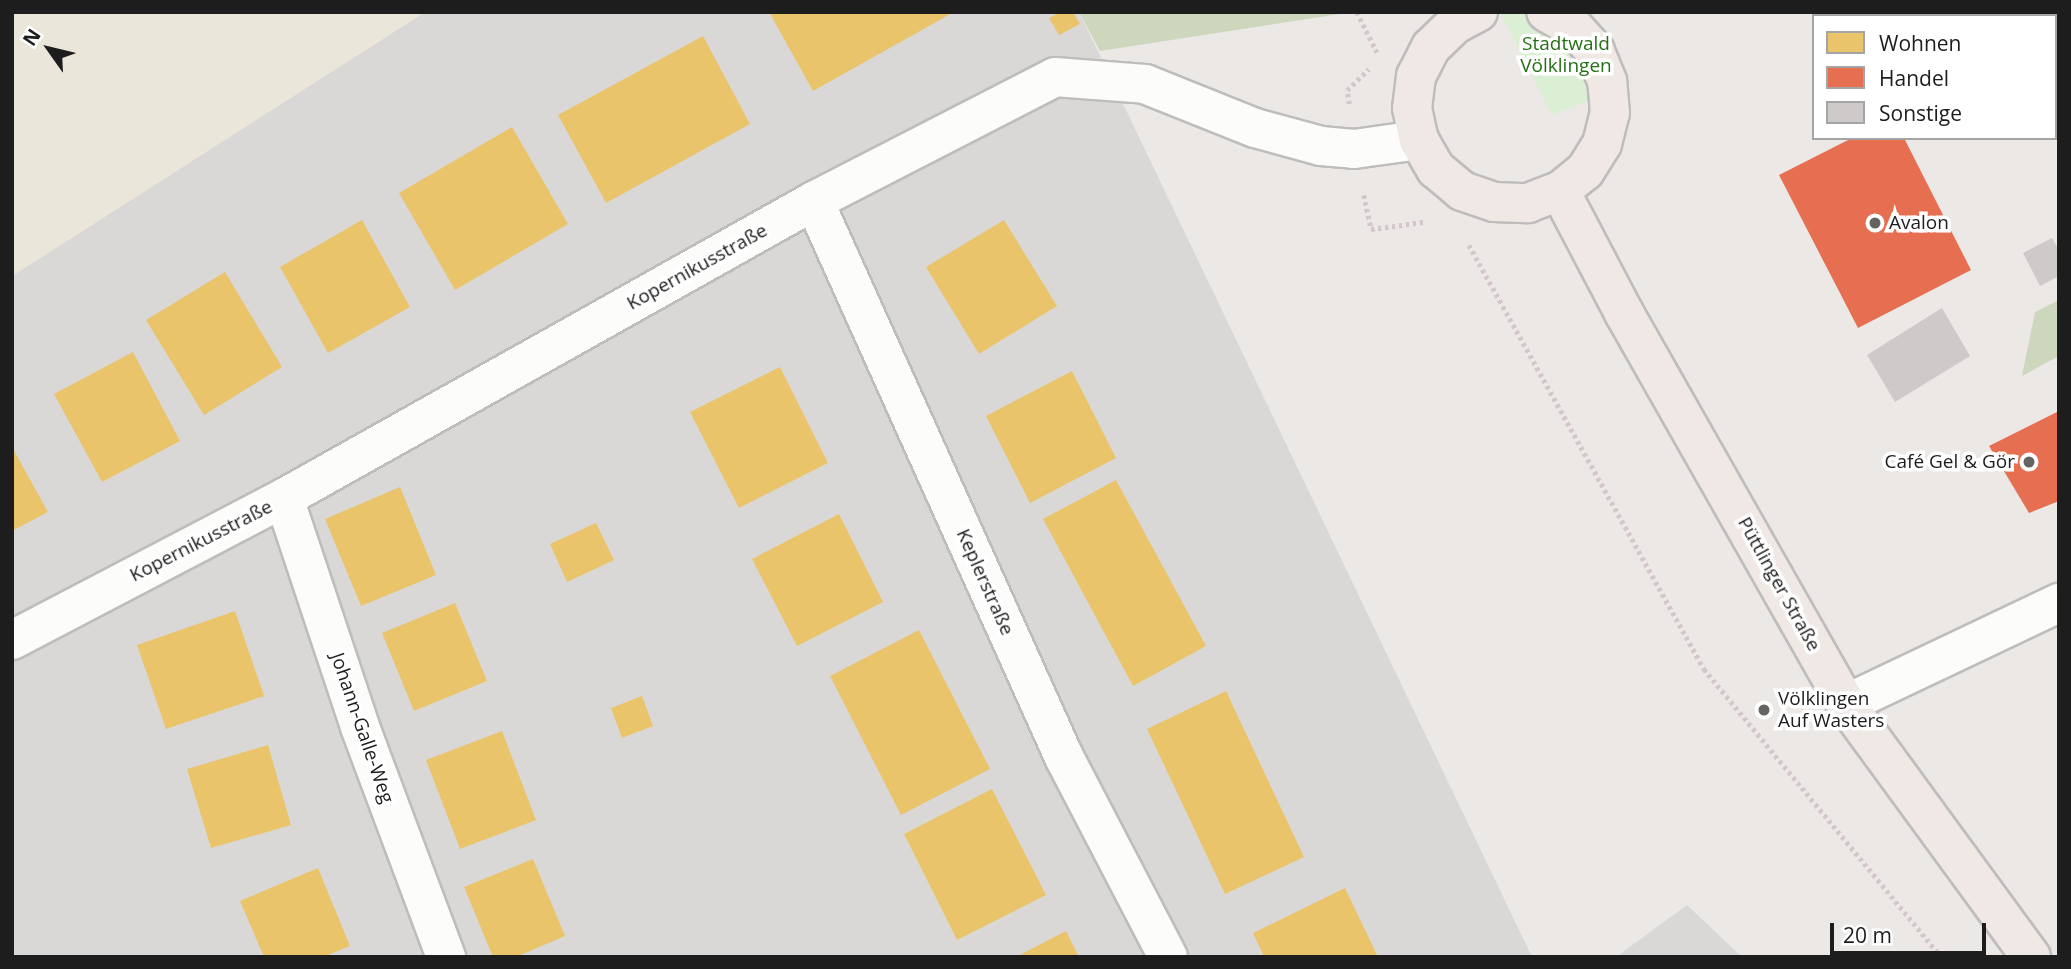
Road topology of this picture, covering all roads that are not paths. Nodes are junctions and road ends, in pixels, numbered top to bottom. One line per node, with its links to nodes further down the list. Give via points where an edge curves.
1 (1478, 12): 3 (main road, via 1454,24 1431,47 1416,76 1412,108)
2 (1546, 12): 4 (main road, via 1574,28 1595,51 1607,81 1610,113 1602,144 1585,171)
3 (1419, 140): 4 (main road, via 1436,169 1472,195 1494,202 1528,203); 5 (street, Kopernikusstraße, via 1354,149 1289,139 1145,84 1055,77)
4 (1560, 191): 9 (main road, Püttlinger Straße, via 1624,313)
5 (814, 201): 6 (street, Kopernikusstraße); 11 (street, Keplerstraße, via 1064,757)
6 (284, 498): 8 (street, Kopernikusstraße); 10 (street, Johann-Galle-Weg, via 360,727)
7 (2059, 603): 9 (street)
8 (12, 640)
9 (1846, 704): 12 (main road, Püttlinger Straße)
10 (446, 957)
11 (1168, 957)
12 (2031, 957)

